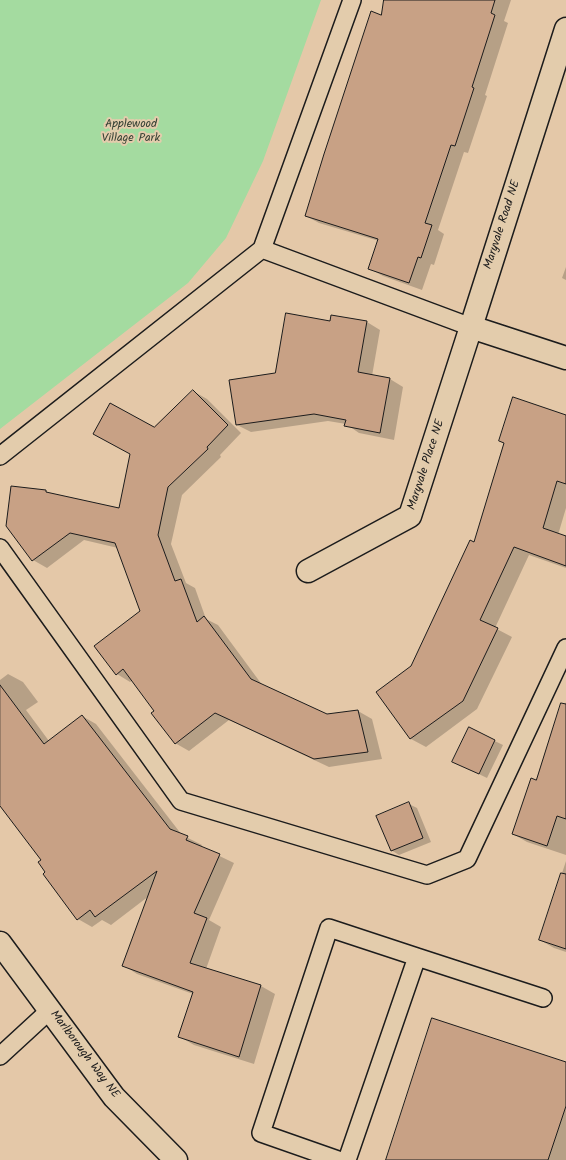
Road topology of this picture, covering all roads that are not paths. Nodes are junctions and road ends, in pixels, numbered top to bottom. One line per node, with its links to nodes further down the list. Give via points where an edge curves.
1 (352, 0): 3 (lane)
2 (566, 29): 4 (street, Maryvale Road NE)
3 (262, 249): 4 (lane); 6 (lane)
4 (472, 327): 5 (street); 8 (street, Maryvale Place NE, via 410,516)
5 (566, 358)
6 (0, 456)
7 (0, 548): 9 (lane, via 181,801 426,875 467,859)
8 (308, 571)
9 (566, 648)
10 (0, 943): 13 (street, Marlborough Way NE)
11 (417, 956): 12 (lane); 16 (lane, via 329,928 261,1133); 17 (lane)
12 (543, 998)
13 (50, 1010): 14 (lane); 15 (street, Marlborough Way NE, via 114,1097)
14 (0, 1056)
15 (176, 1160)
16 (338, 1160)
17 (347, 1160)

